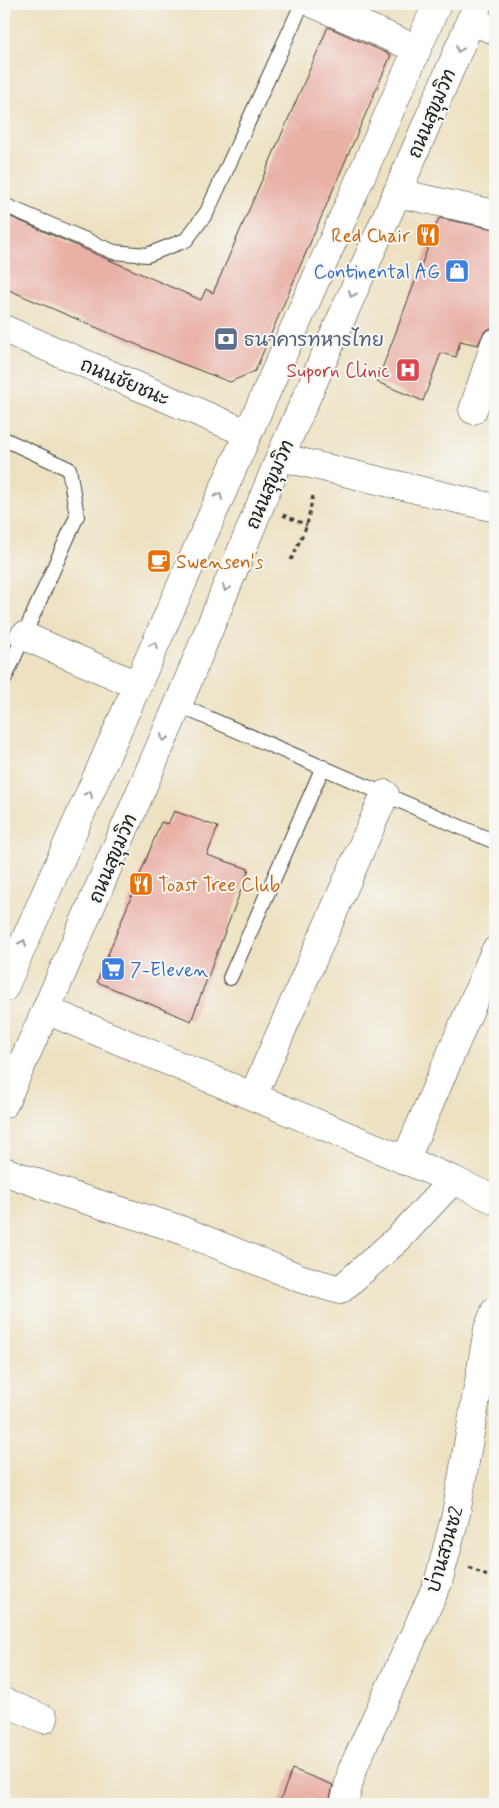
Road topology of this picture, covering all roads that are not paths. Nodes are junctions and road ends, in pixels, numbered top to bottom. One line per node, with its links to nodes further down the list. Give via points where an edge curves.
1 (302, 4): 7 (lane, via 207,212 186,240 147,255 114,252)
2 (314, 4): 5 (street)
3 (437, 4): 5 (street, ถนนสุขุมวิท)
4 (481, 18): 6 (street, ถนนสุขุมวิท, one-way to 6)
5 (417, 49): 12 (street, ถนนสุขุมวิท)
6 (397, 193): 8 (street); 14 (street, ถนนสุขุมวิท, one-way to 14)
7 (4, 205)
8 (495, 214)
9 (4, 329): 12 (street, ถนนชัยชนะ)
10 (495, 343): 11 (street)
11 (473, 410)
12 (247, 433): 14 (street, ถนนชัยชนะ); 18 (street, ถนนสุขุมวิท, one-way to 12)
13 (4, 439): 16 (lane, via 69,468 77,516)
14 (280, 457): 15 (street); 19 (street, ถนนสุขุมวิท, one-way to 19)
15 (495, 508)
16 (24, 636): 17 (lane); 18 (street)
17 (4, 680)
18 (137, 685): 25 (street, ถนนสุขุมวิท, one-way to 18)
19 (178, 705): 20 (lane); 26 (street, ถนนสุขุมวิท, one-way to 26)
20 (323, 767): 21 (lane); 24 (lane)
21 (384, 794): 22 (lane); 27 (street)
22 (495, 842)
23 (495, 951): 29 (street)
24 (230, 978)
25 (4, 988)
26 (46, 1010): 27 (street); 28 (street, ถนนสุขุมวิท)
27 (253, 1096): 29 (street)
28 (4, 1104)
29 (405, 1161): 31 (street)
30 (4, 1171): 31 (street, via 176,1228 302,1279 340,1290 399,1238)
31 (453, 1180): 32 (street)
32 (495, 1200)
33 (495, 1310): 36 (street, บ่านสวนซ2, via 488,1329 456,1514 438,1583 352,1770)
34 (4, 1702): 35 (street)
35 (44, 1718)
36 (344, 1804)

